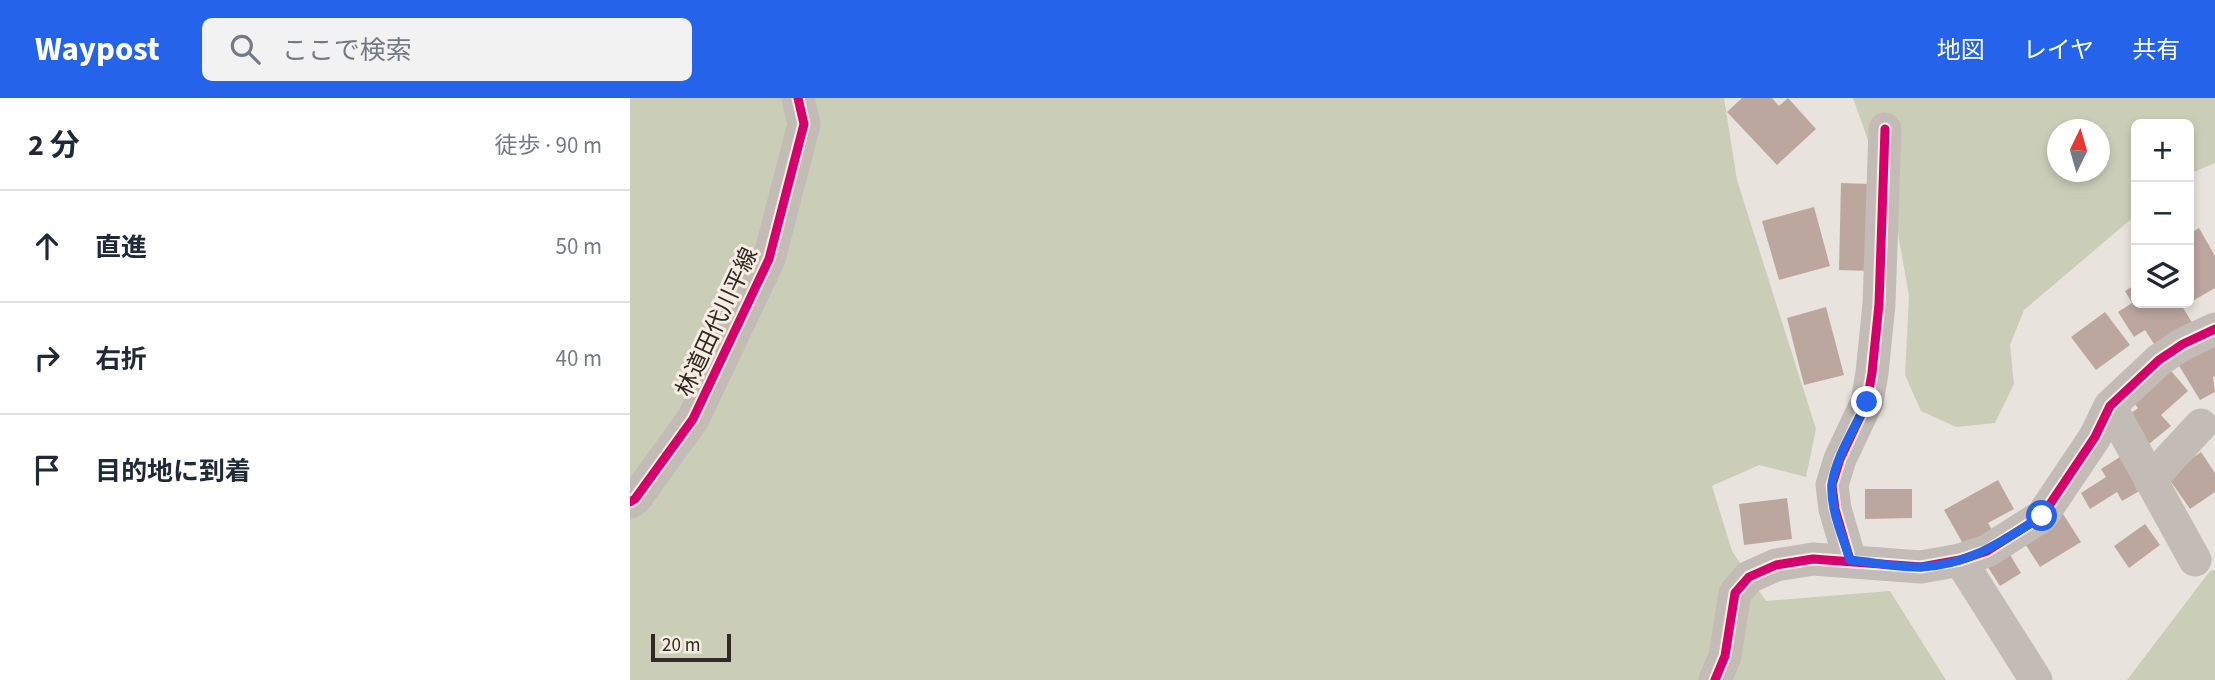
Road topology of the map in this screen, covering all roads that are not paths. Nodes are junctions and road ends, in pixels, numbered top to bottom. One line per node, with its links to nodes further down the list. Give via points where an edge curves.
1 (798, 98): 7 (street, 林道田代川平線, via 804,124 769,259 693,419)
2 (1885, 129): 8 (street, via 1872,373 1867,402 1832,485)
3 (2215, 329): 4 (street, via 2159,360)
4 (2110, 406): 6 (street); 9 (street, via 2095,437 2042,516 1987,551)
5 (2201, 425): 6 (street)
6 (2150, 480): 10 (street)
7 (630, 502)
8 (1850, 560): 9 (street, via 1921,567); 11 (street, via 1776,565 1749,578 1735,593 1725,656)
9 (1960, 560): 12 (street)
10 (2195, 560)
11 (1715, 680)
12 (2036, 680)

